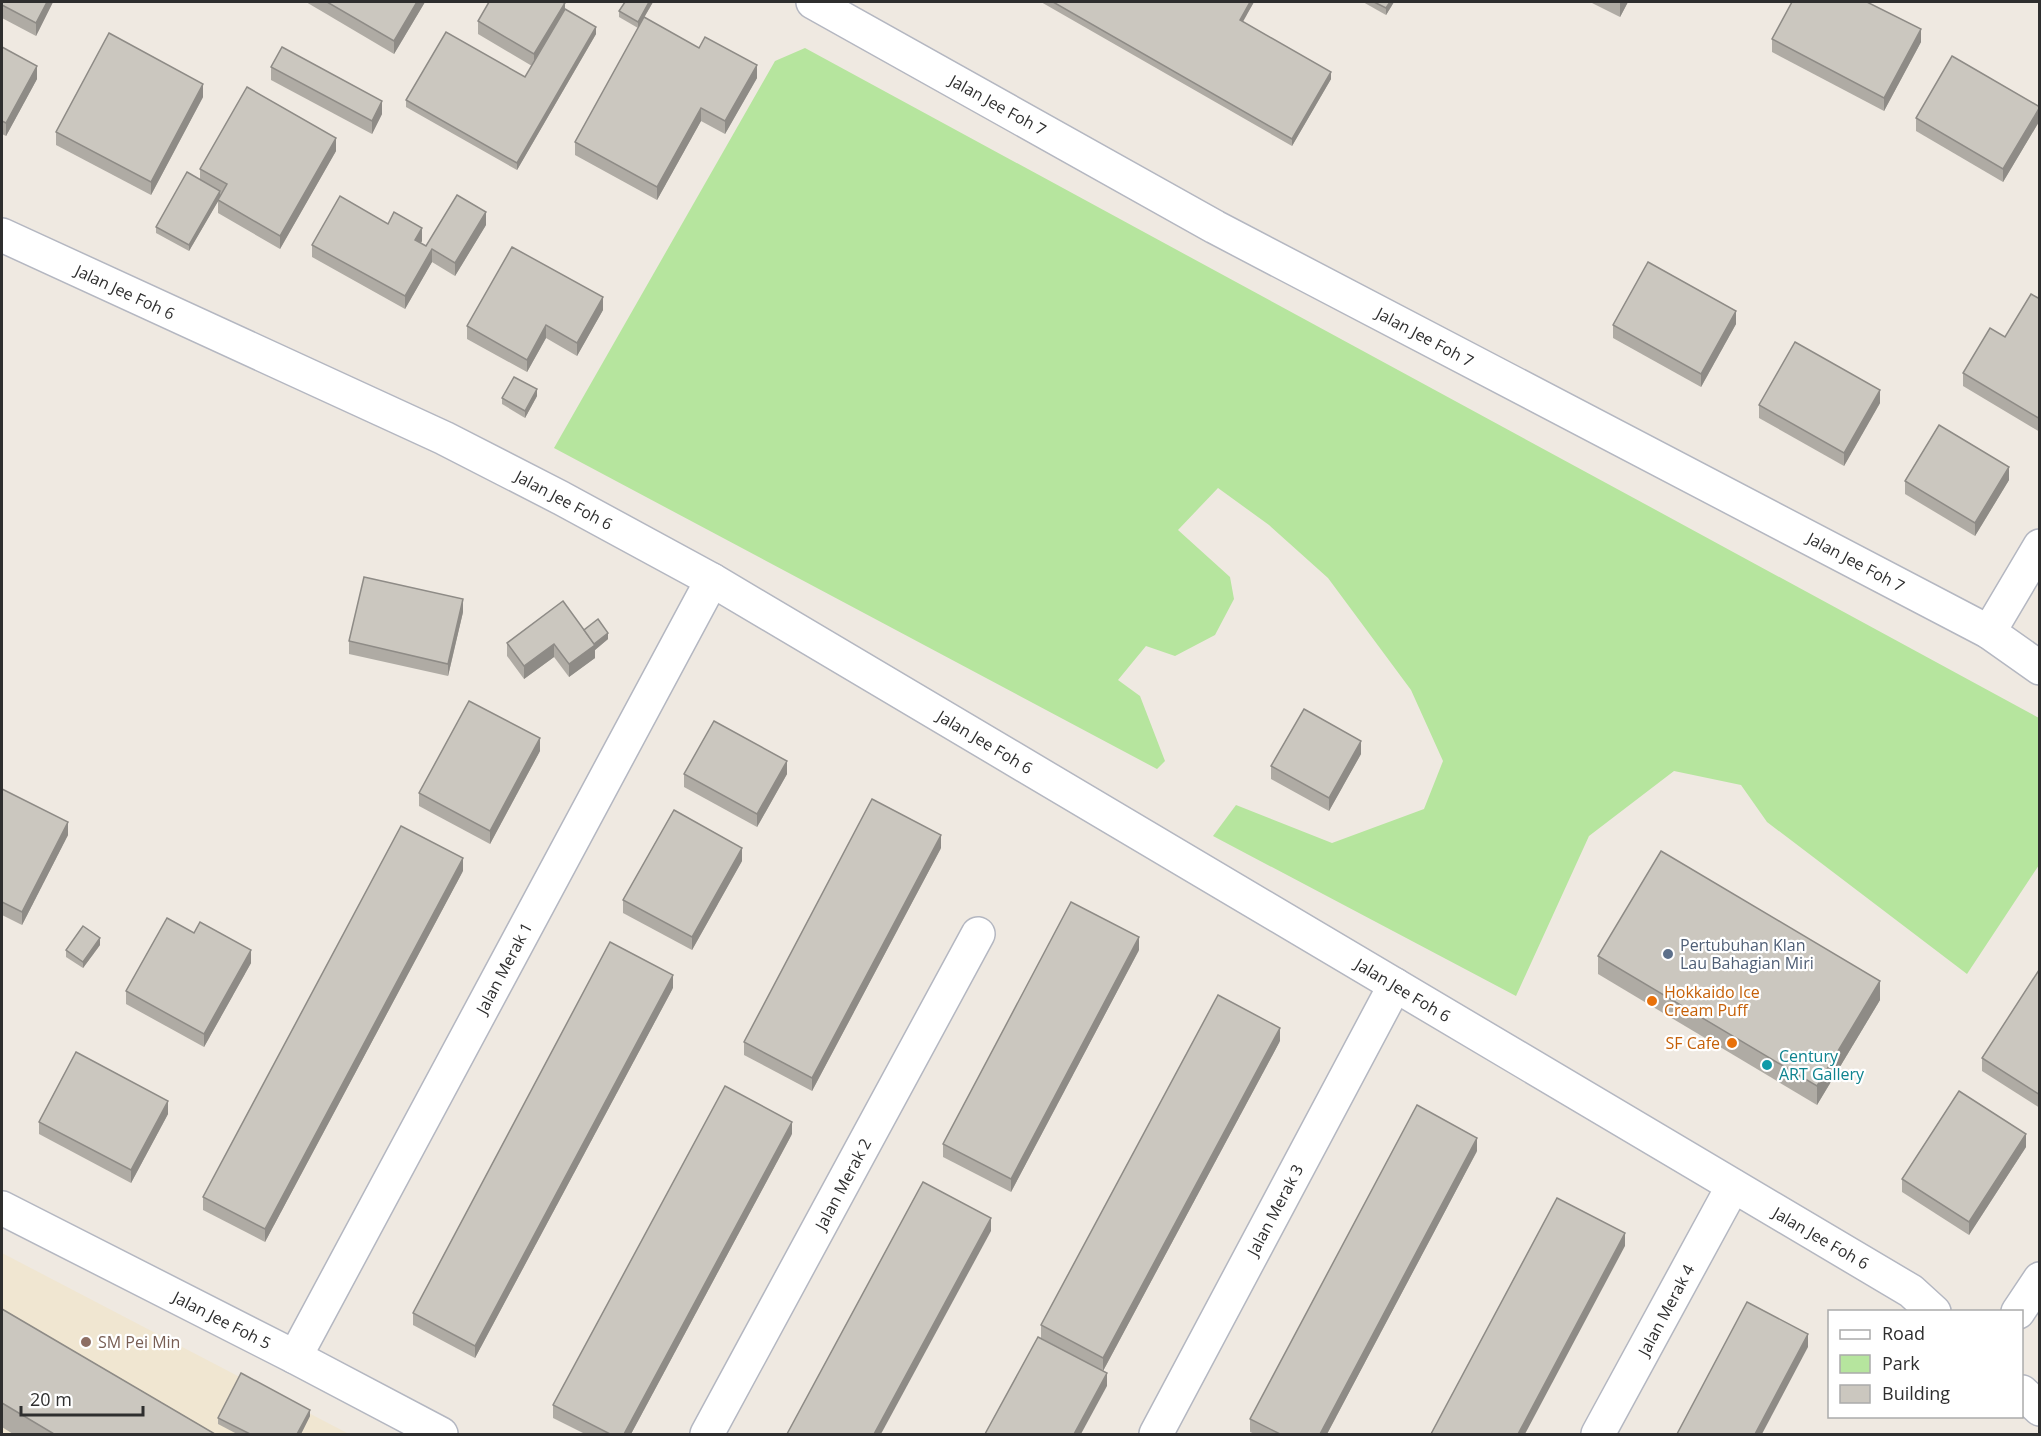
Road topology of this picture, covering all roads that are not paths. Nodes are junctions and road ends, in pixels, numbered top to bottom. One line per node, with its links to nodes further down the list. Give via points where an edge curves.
1 (813, 2): 5 (street, Jalan Jee Foh 7, via 1215,226)
2 (2, 235): 4 (street, Jalan Jee Foh 6, via 444,438)
3 (2040, 546): 5 (street)
4 (712, 580): 8 (street, Jalan Jee Foh 6); 14 (street, Jalan Merak 1)
5 (1989, 632): 6 (street, Jalan Jee Foh 7)
6 (2040, 668)
7 (978, 934): 18 (street, Jalan Merak 2)
8 (1395, 985): 9 (street, Jalan Jee Foh 6); 19 (street, Jalan Merak 3)
9 (1733, 1186): 12 (street, Jalan Jee Foh 6, via 1911,1290); 20 (street, Jalan Merak 4)
10 (2, 1208): 14 (street, Jalan Jee Foh 5)
11 (2040, 1279): 13 (street)
12 (1933, 1310)
13 (2019, 1310)
14 (295, 1357): 17 (street, Jalan Jee Foh 5)
15 (2023, 1393): 16 (street)
16 (2040, 1409)
17 (441, 1434)
18 (707, 1434)
19 (1156, 1434)
20 (1598, 1434)

